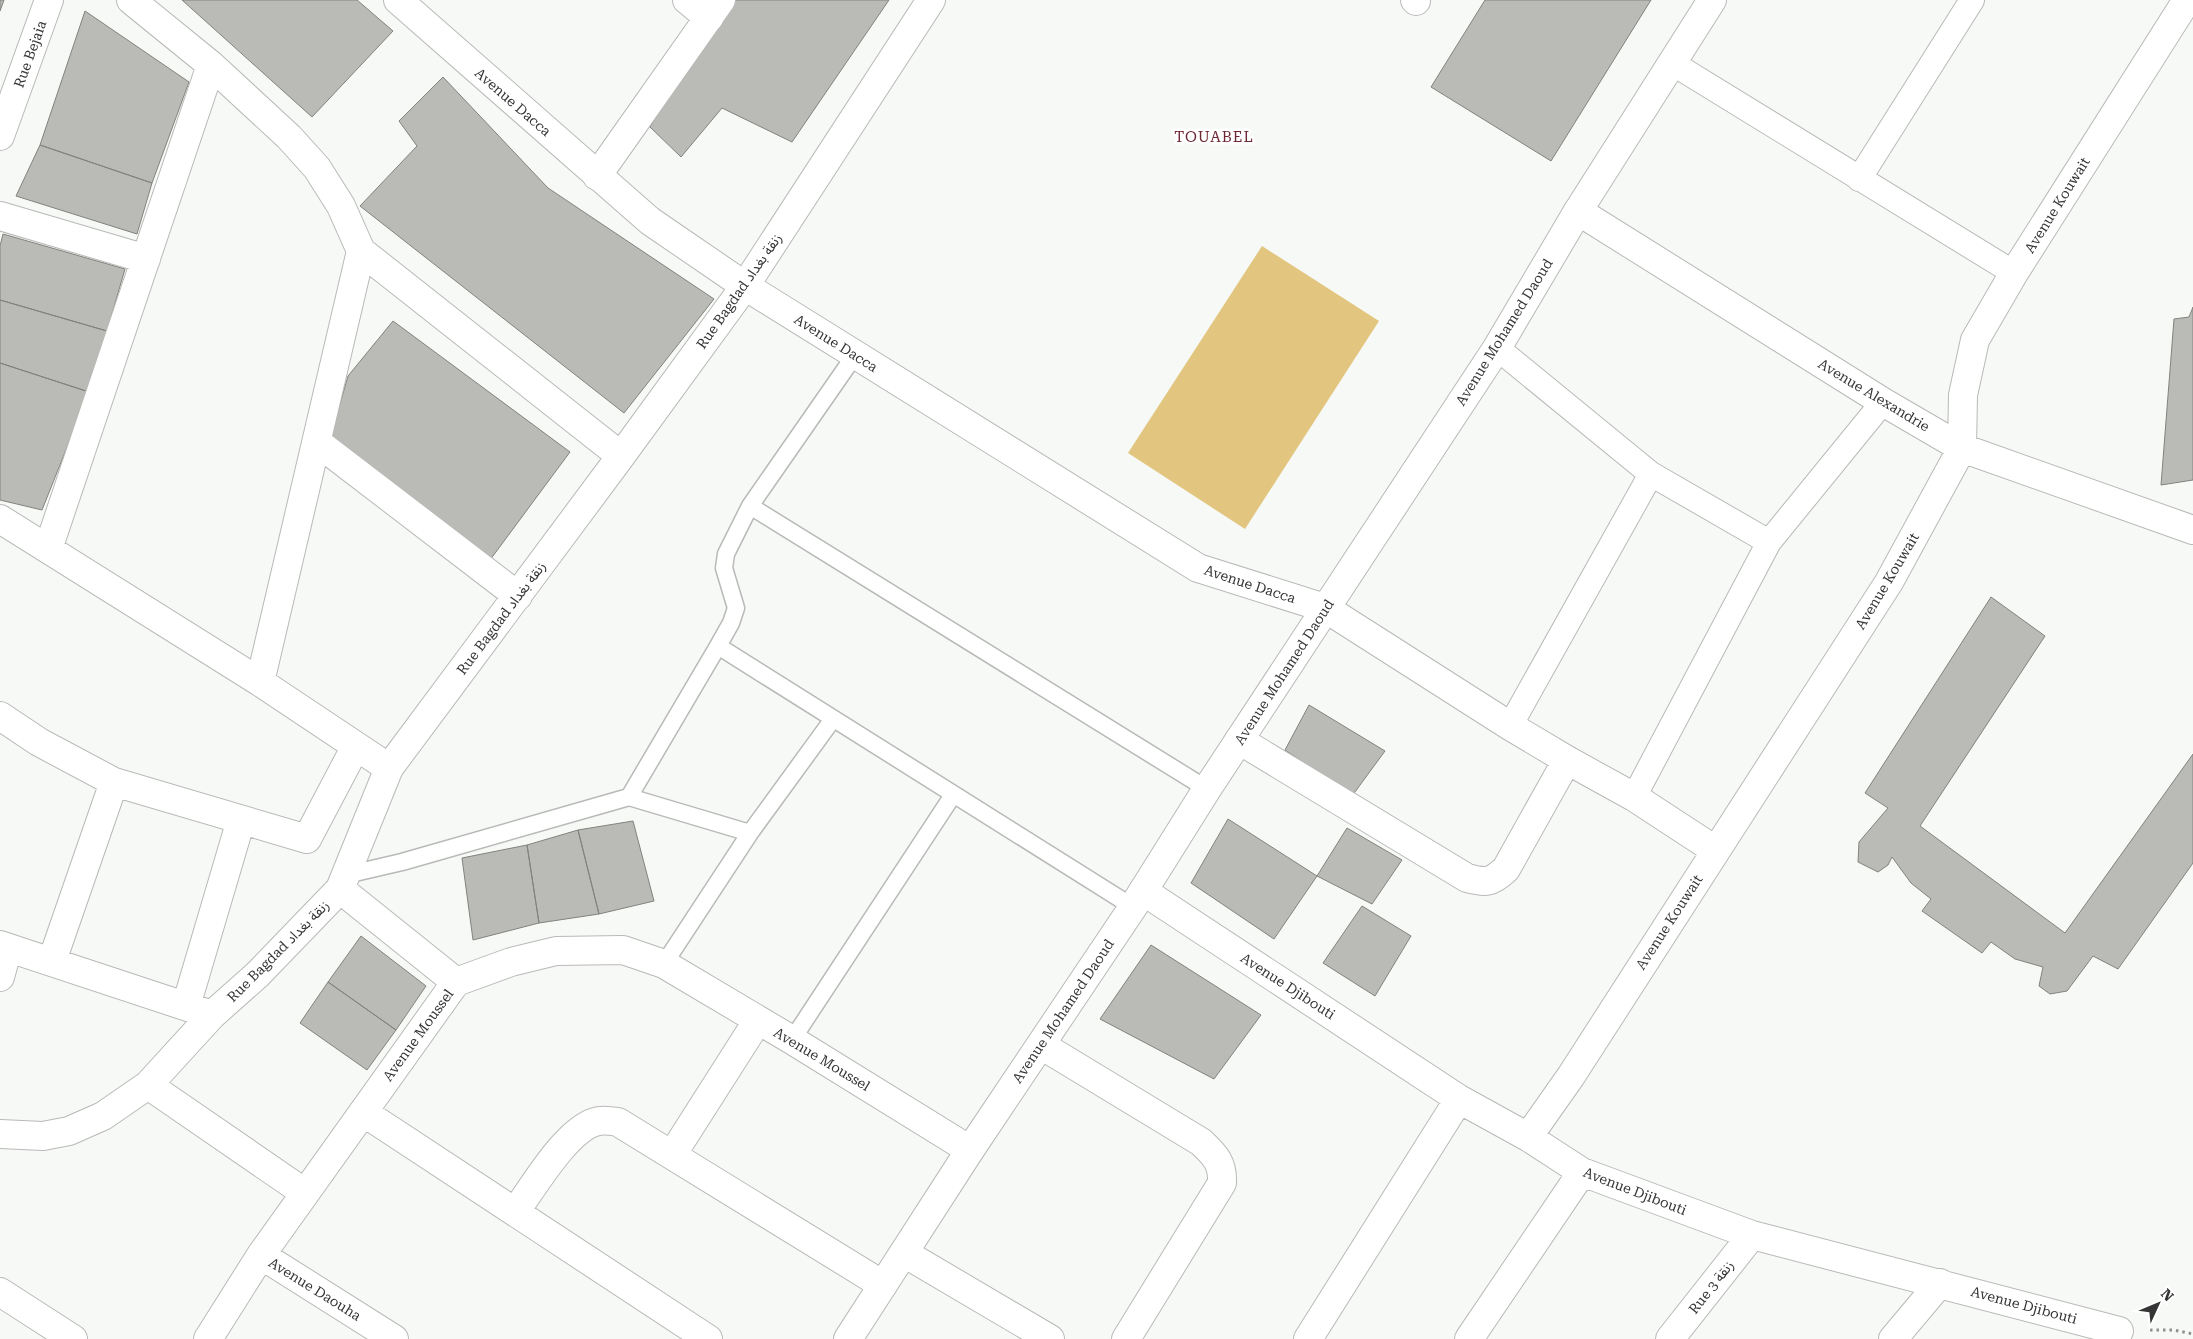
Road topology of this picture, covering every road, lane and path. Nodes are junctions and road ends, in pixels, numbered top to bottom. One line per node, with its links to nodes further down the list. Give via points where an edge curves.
1 (49, 0): 12 (street, Rue Bejaia)
2 (131, 0): 11 (street)
3 (686, 0): 8 (street)
4 (931, 0): 20 (street, Rue Bagdad زنقة بغداد)
5 (1712, 0): 10 (street, Avenue Mohamed Daoud)
6 (1972, 0): 14 (street)
7 (405, 3): 13 (street, Avenue Dacca)
8 (715, 9): 13 (street)
9 (2185, 13): 19 (street, Avenue Kouwait)
10 (1672, 63): 14 (street); 15 (street, Avenue Mohamed Daoud)
11 (211, 65): 17 (street, via 289,137 317,168 341,206); 18 (street)
12 (0, 136)
13 (597, 176): 20 (street, Avenue Dacca, via 650,221)
14 (1859, 179): 19 (street)
15 (1578, 211): 21 (street, Avenue Mohamed Daoud); 23 (street, Avenue Alexandrie)
16 (0, 216): 18 (street)
17 (361, 251): 24 (street); 26 (street)
18 (146, 259): 32 (street)
19 (2014, 273): 25 (street, Avenue Kouwait, via 1975,340 1963,395)
20 (744, 286): 22 (street, Avenue Dacca); 26 (street, Rue Bagdad زنقة بغداد)
21 (1496, 348): 27 (street); 34 (street, Avenue Mohamed Daoud)
22 (854, 355): 28 (lane); 34 (street, Avenue Dacca, via 1198,568)
23 (1883, 402): 25 (street, Avenue Alexandrie); 31 (street)
24 (316, 442): 33 (street); 36 (street)
25 (1962, 448): 30 (street, Avenue Alexandrie); 51 (street, Avenue Kouwait, via 1889,582)
26 (621, 456): 33 (street, Rue Bagdad زنقة بغداد)
27 (1651, 474): 31 (street); 39 (street)
28 (750, 506): 35 (lane, via 726,554 724,568 736,608); 45 (lane)
29 (0, 519): 32 (street)
30 (2193, 530)
31 (1769, 542): 48 (street)
32 (48, 549): 36 (street)
33 (518, 596): 43 (street, Rue Bagdad زنقة بغداد)
34 (1325, 608): 39 (street, Avenue Dacca); 40 (street, Avenue Mohamed Daoud)
35 (718, 646): 38 (lane); 47 (lane)
36 (260, 682): 41 (street)
37 (0, 716): 44 (street, via 39,742)
38 (833, 719): 46 (lane); 50 (lane)
39 (1510, 726): 42 (street, Avenue Dacca)
40 (1239, 740): 42 (street, via 1467,878 1484,883 1506,869); 45 (street, Avenue Mohamed Daoud)
41 (356, 746): 43 (street); 49 (street, via 307,839)
42 (1567, 760): 48 (street, Avenue Dacca)
43 (390, 768): 52 (street, Rue Bagdad زنقة بغداد)
44 (114, 782): 49 (street); 55 (street)
45 (1207, 789): 53 (street, Avenue Mohamed Daoud)
46 (953, 795): 53 (lane); 62 (lane)
47 (629, 797): 50 (lane); 52 (lane)
48 (1634, 797): 51 (street, Avenue Dacca)
49 (241, 820): 59 (street)
50 (750, 833): 56 (lane)
51 (1715, 850): 68 (street, Avenue Kouwait, via 1571,1076)
52 (343, 882): 58 (street); 60 (street, Rue Bagdad زنقة بغداد, via 263,969)
53 (1138, 899): 63 (street, Avenue Mohamed Daoud); 65 (street, Avenue Djibouti)
54 (4, 947): 55 (street); 57 (street)
55 (52, 962): 59 (street)
56 (664, 964): 58 (street, Avenue Moussel, via 624,950 556,951 511,962); 61 (street, Avenue Moussel)
57 (0, 977)
58 (456, 982): 66 (street, Avenue Moussel)
59 (186, 1006): 60 (street)
60 (212, 1015): 64 (street, Rue Bagdad زنقة بغداد)
61 (758, 1020): 62 (street, Avenue Moussel); 70 (street)
62 (792, 1040): 69 (street, Avenue Moussel)
63 (1041, 1045): 69 (street, Avenue Mohamed Daoud); 88 (street, via 1201,1142 1223,1170 1222,1183)
64 (148, 1085): 67 (street, Rue Bagdad زنقة بغداد, via 103,1116 69,1131 43,1136); 72 (street)
65 (1459, 1099): 68 (street, Avenue Djibouti); 89 (street)
66 (363, 1112): 72 (street, Avenue Moussel); 73 (street)
67 (0, 1134)
68 (1528, 1137): 71 (street, Avenue Djibouti)
69 (970, 1150): 75 (street, Avenue Mohamed Daoud)
70 (672, 1155): 73 (street, via 618,1122 597,1121 566,1141); 78 (street)
71 (1582, 1172): 74 (street, Avenue Djibouti); 90 (street)
72 (305, 1193): 76 (street, Avenue Moussel)
73 (515, 1212): 85 (street)
74 (1752, 1235): 77 (street, Avenue Djibouti); 91 (street, Rue 3 زنقة)
75 (904, 1253): 78 (street, Avenue Mohamed Daoud); 87 (street)
76 (261, 1255): 83 (street, Avenue Moussel); 84 (street, Avenue Daouha)
77 (1940, 1283): 81 (street, Avenue Djibouti); 92 (street)
78 (882, 1286): 86 (street, Avenue Mohamed Daoud)
79 (0, 1292): 82 (street)
80 (2193, 1334): 81 (path, via 2174,1330)
81 (2116, 1335)
82 (73, 1339)
83 (208, 1339)
84 (394, 1339)
85 (708, 1339)
86 (848, 1339)
87 (1050, 1339)
88 (1126, 1339)
89 (1308, 1339)
90 (1469, 1339)
91 (1670, 1339)
92 (1893, 1339)

